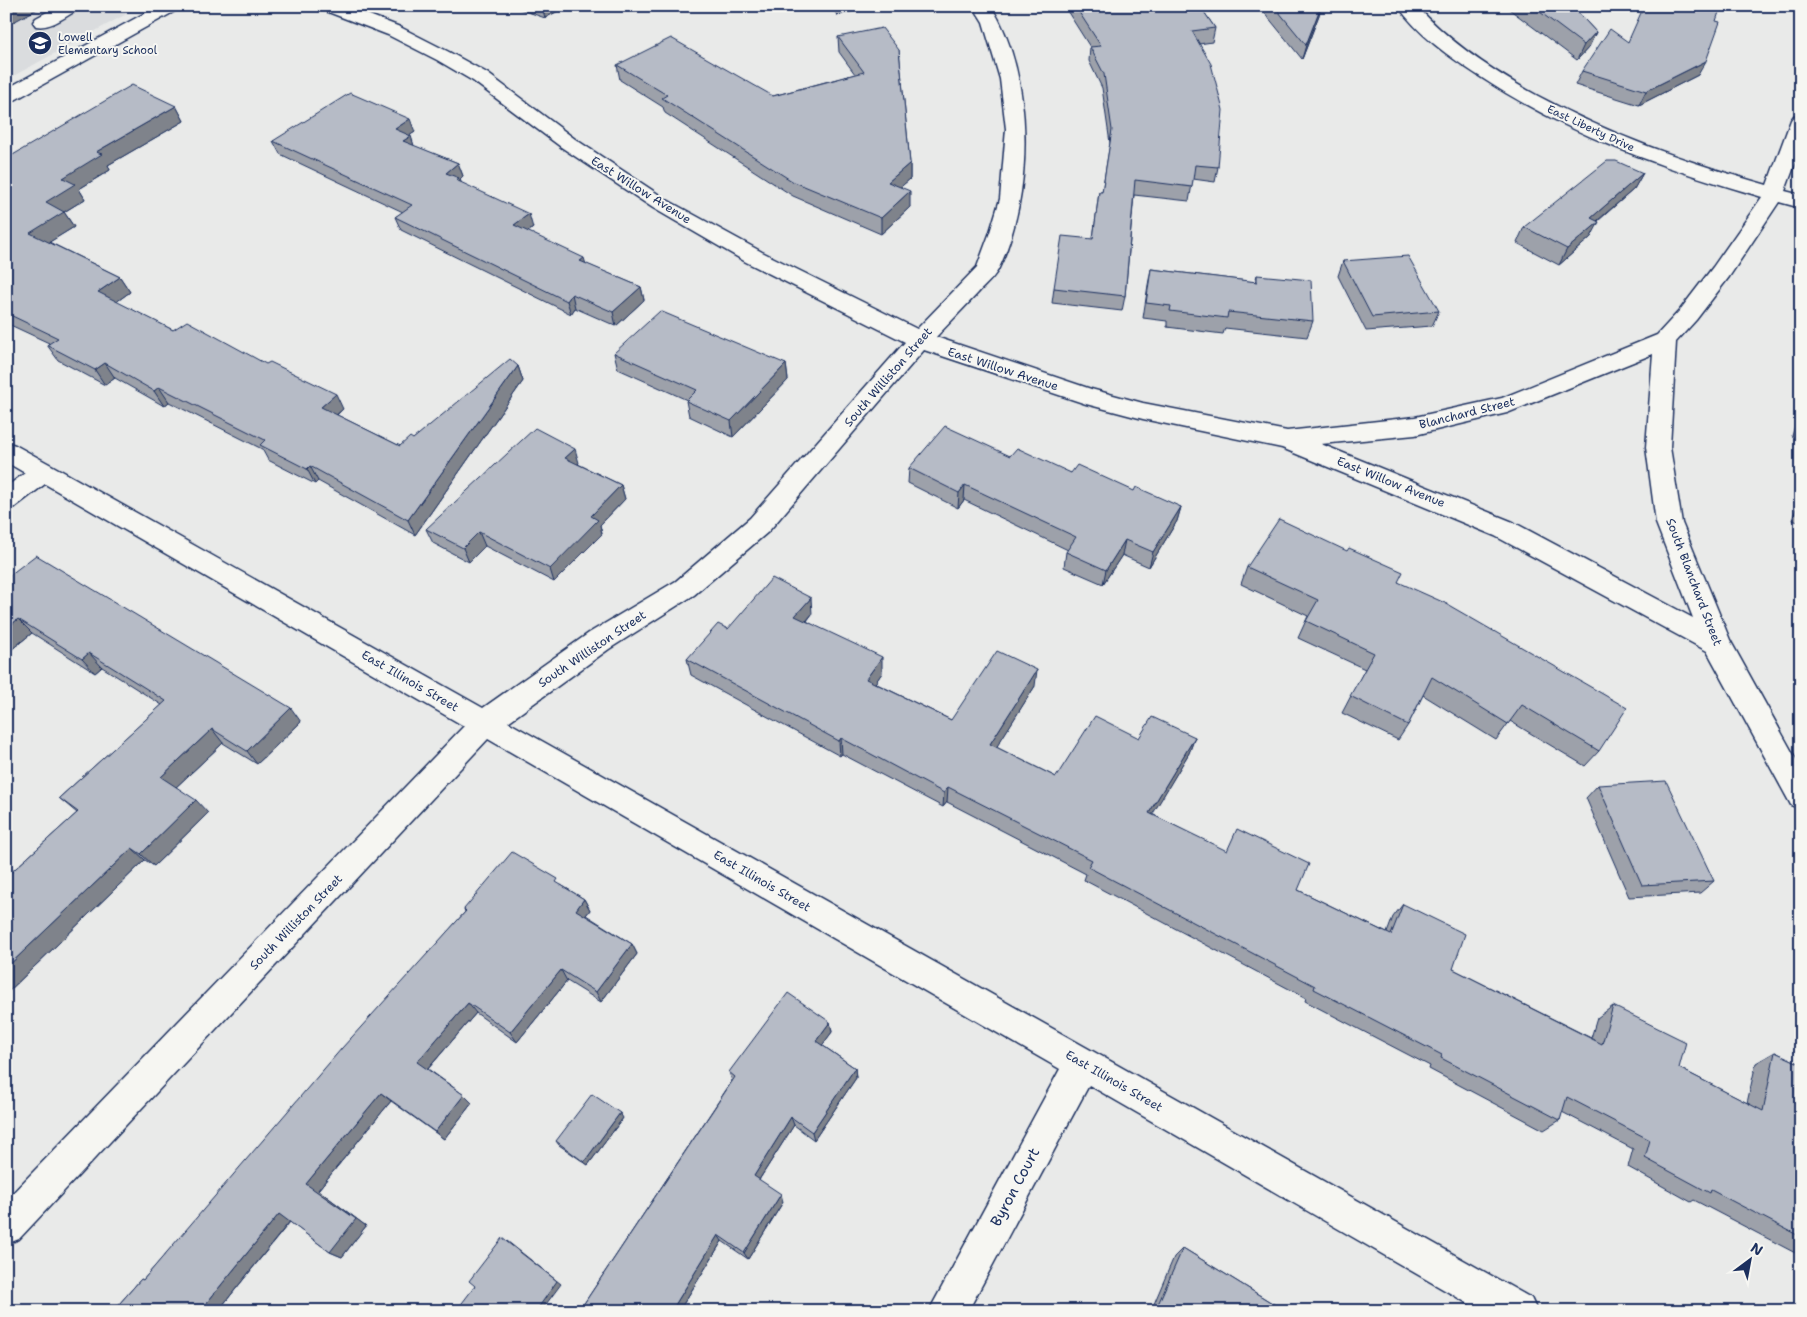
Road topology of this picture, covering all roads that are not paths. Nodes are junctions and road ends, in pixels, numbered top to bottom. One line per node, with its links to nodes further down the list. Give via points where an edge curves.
1 (71, 6): 6 (street)
2 (171, 6): 7 (street)
3 (329, 6): 11 (street, East Willow Avenue, via 394,31 443,56 480,77 568,144 660,204 754,257)
4 (982, 6): 11 (street, South Williston Street, via 992,22 1013,99 1016,129 1010,199 987,270)
5 (1407, 6): 9 (street, East Liberty Drive, via 1453,51 1562,117 1617,142)
6 (42, 22)
7 (6, 97)
8 (1801, 120): 9 (street)
9 (1774, 194): 10 (street, East Liberty Drive); 12 (street, via 1721,272)
10 (1801, 202)
11 (920, 340): 13 (street, East Willow Avenue, via 1134,409); 18 (street, South Williston Street, via 758,525 685,588 599,641)
12 (1665, 340): 13 (street, Blanchard Street, via 1507,405 1416,426); 17 (street, South Blanchard Street, via 1658,447 1669,524)
13 (1287, 440): 17 (street, East Willow Avenue, via 1504,529)
14 (6, 451): 15 (street, East Illinois Street)
15 (44, 472): 16 (street); 18 (street, East Illinois Street)
16 (6, 500)
17 (1717, 643): 19 (street, South Blanchard Street)
18 (485, 724): 20 (street, East Illinois Street); 21 (street, South Williston Street)
19 (1801, 796)
20 (1082, 1063): 22 (street, Byron Court); 23 (street, East Illinois Street)
21 (6, 1226)
22 (948, 1311)
23 (1518, 1311)

